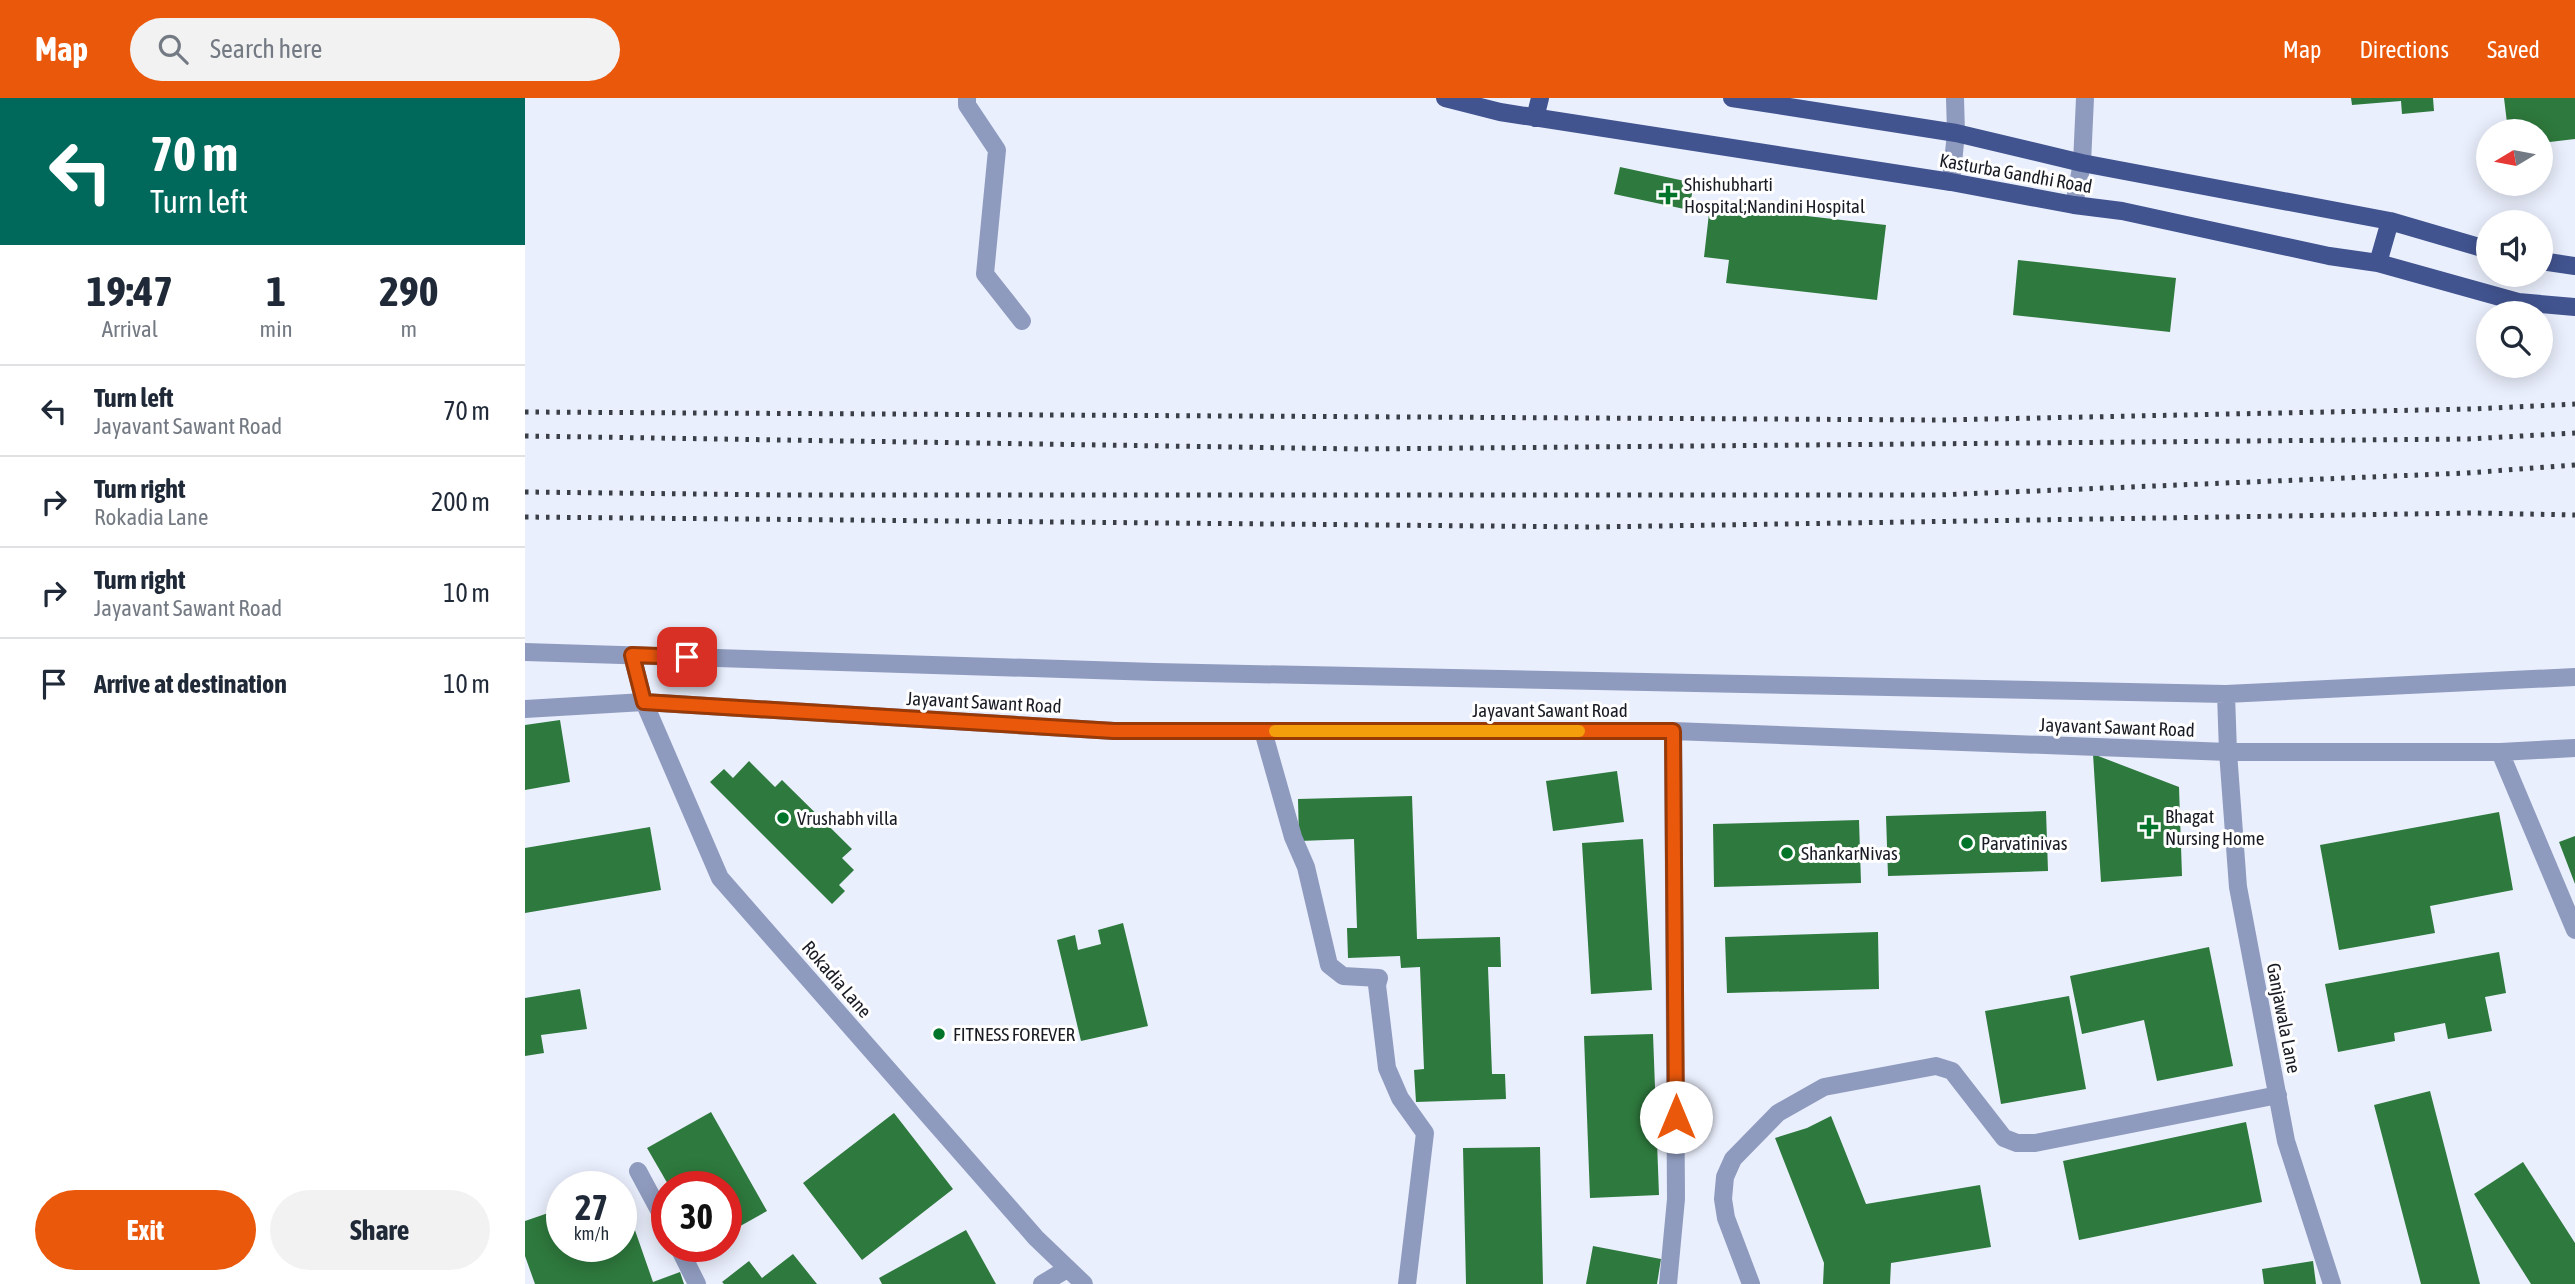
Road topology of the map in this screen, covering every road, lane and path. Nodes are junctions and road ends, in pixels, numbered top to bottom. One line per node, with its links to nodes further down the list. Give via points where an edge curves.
1 (967, 98): 18 (street, via 997,150 985,274)
2 (1445, 98): 7 (main road, Kasturba Gandhi Road)
3 (1540, 98): 7 (main road)
4 (1732, 98): 8 (main road, Kasturba Gandhi Road)
5 (1955, 98): 8 (street)
6 (2085, 98): 9 (street)
7 (1535, 118): 10 (main road, Kasturba Gandhi Road)
8 (1955, 133): 9 (main road, Kasturba Gandhi Road); 10 (street)
9 (2082, 163): 11 (street); 12 (main road, Kasturba Gandhi Road)
10 (1951, 182): 11 (main road, Kasturba Gandhi Road)
11 (2074, 205): 14 (main road, Kasturba Gandhi Road)
12 (2390, 221): 13 (main road, Kasturba Gandhi Road); 14 (main road)
13 (2476, 246)
14 (2378, 263): 17 (main road, Kasturba Gandhi Road, via 2518,302)
15 (2553, 263): 16 (main road)
16 (2575, 266)
17 (2575, 307)
18 (1022, 321)
19 (525, 652): 20 (street, Jayavant Sawant Road)
20 (632, 655): 22 (street, Jayavant Sawant Road, via 1182,673); 23 (street, Rokadia Lane)
21 (2575, 677): 22 (street, Jayavant Sawant Road)
22 (2226, 694): 28 (street, Ganjawala Lane)
23 (644, 702): 24 (street, Jayavant Sawant Road); 25 (street, Jayavant Sawant Road, via 1114,731); 35 (street, Rokadia Lane, via 720,878)
24 (525, 709)
25 (1263, 731): 26 (street, Jayavant Sawant Road); 39 (street, via 1306,867 1329,965 1343,976 1379,978 1387,1068 1400,1098 1425,1133)
26 (1673, 731): 28 (street, Jayavant Sawant Road); 40 (street, via 1677,1199)
27 (2575, 748): 29 (street, Jayavant Sawant Road)
28 (2228, 752): 29 (street, Jayavant Sawant Road); 31 (street, Ganjawala Lane, via 2238,887)
29 (2500, 752): 30 (street)
30 (2575, 930)
31 (2278, 1095): 41 (street, via 2017,1143 2004,1138 1952,1071 1936,1066 1824,1087 1778,1113 1733,1159 1725,1177 1726,1218); 42 (street, Ganjawala Lane, via 2287,1141)
32 (638, 1171): 33 (street)
33 (651, 1196)
34 (686, 1262): 36 (street)
35 (1067, 1269): 37 (street); 38 (street, Rokadia Lane)
36 (698, 1284)
37 (1042, 1284)
38 (1084, 1284)
39 (1407, 1284)
40 (1668, 1284)
41 (1751, 1284)
42 (2332, 1284)

